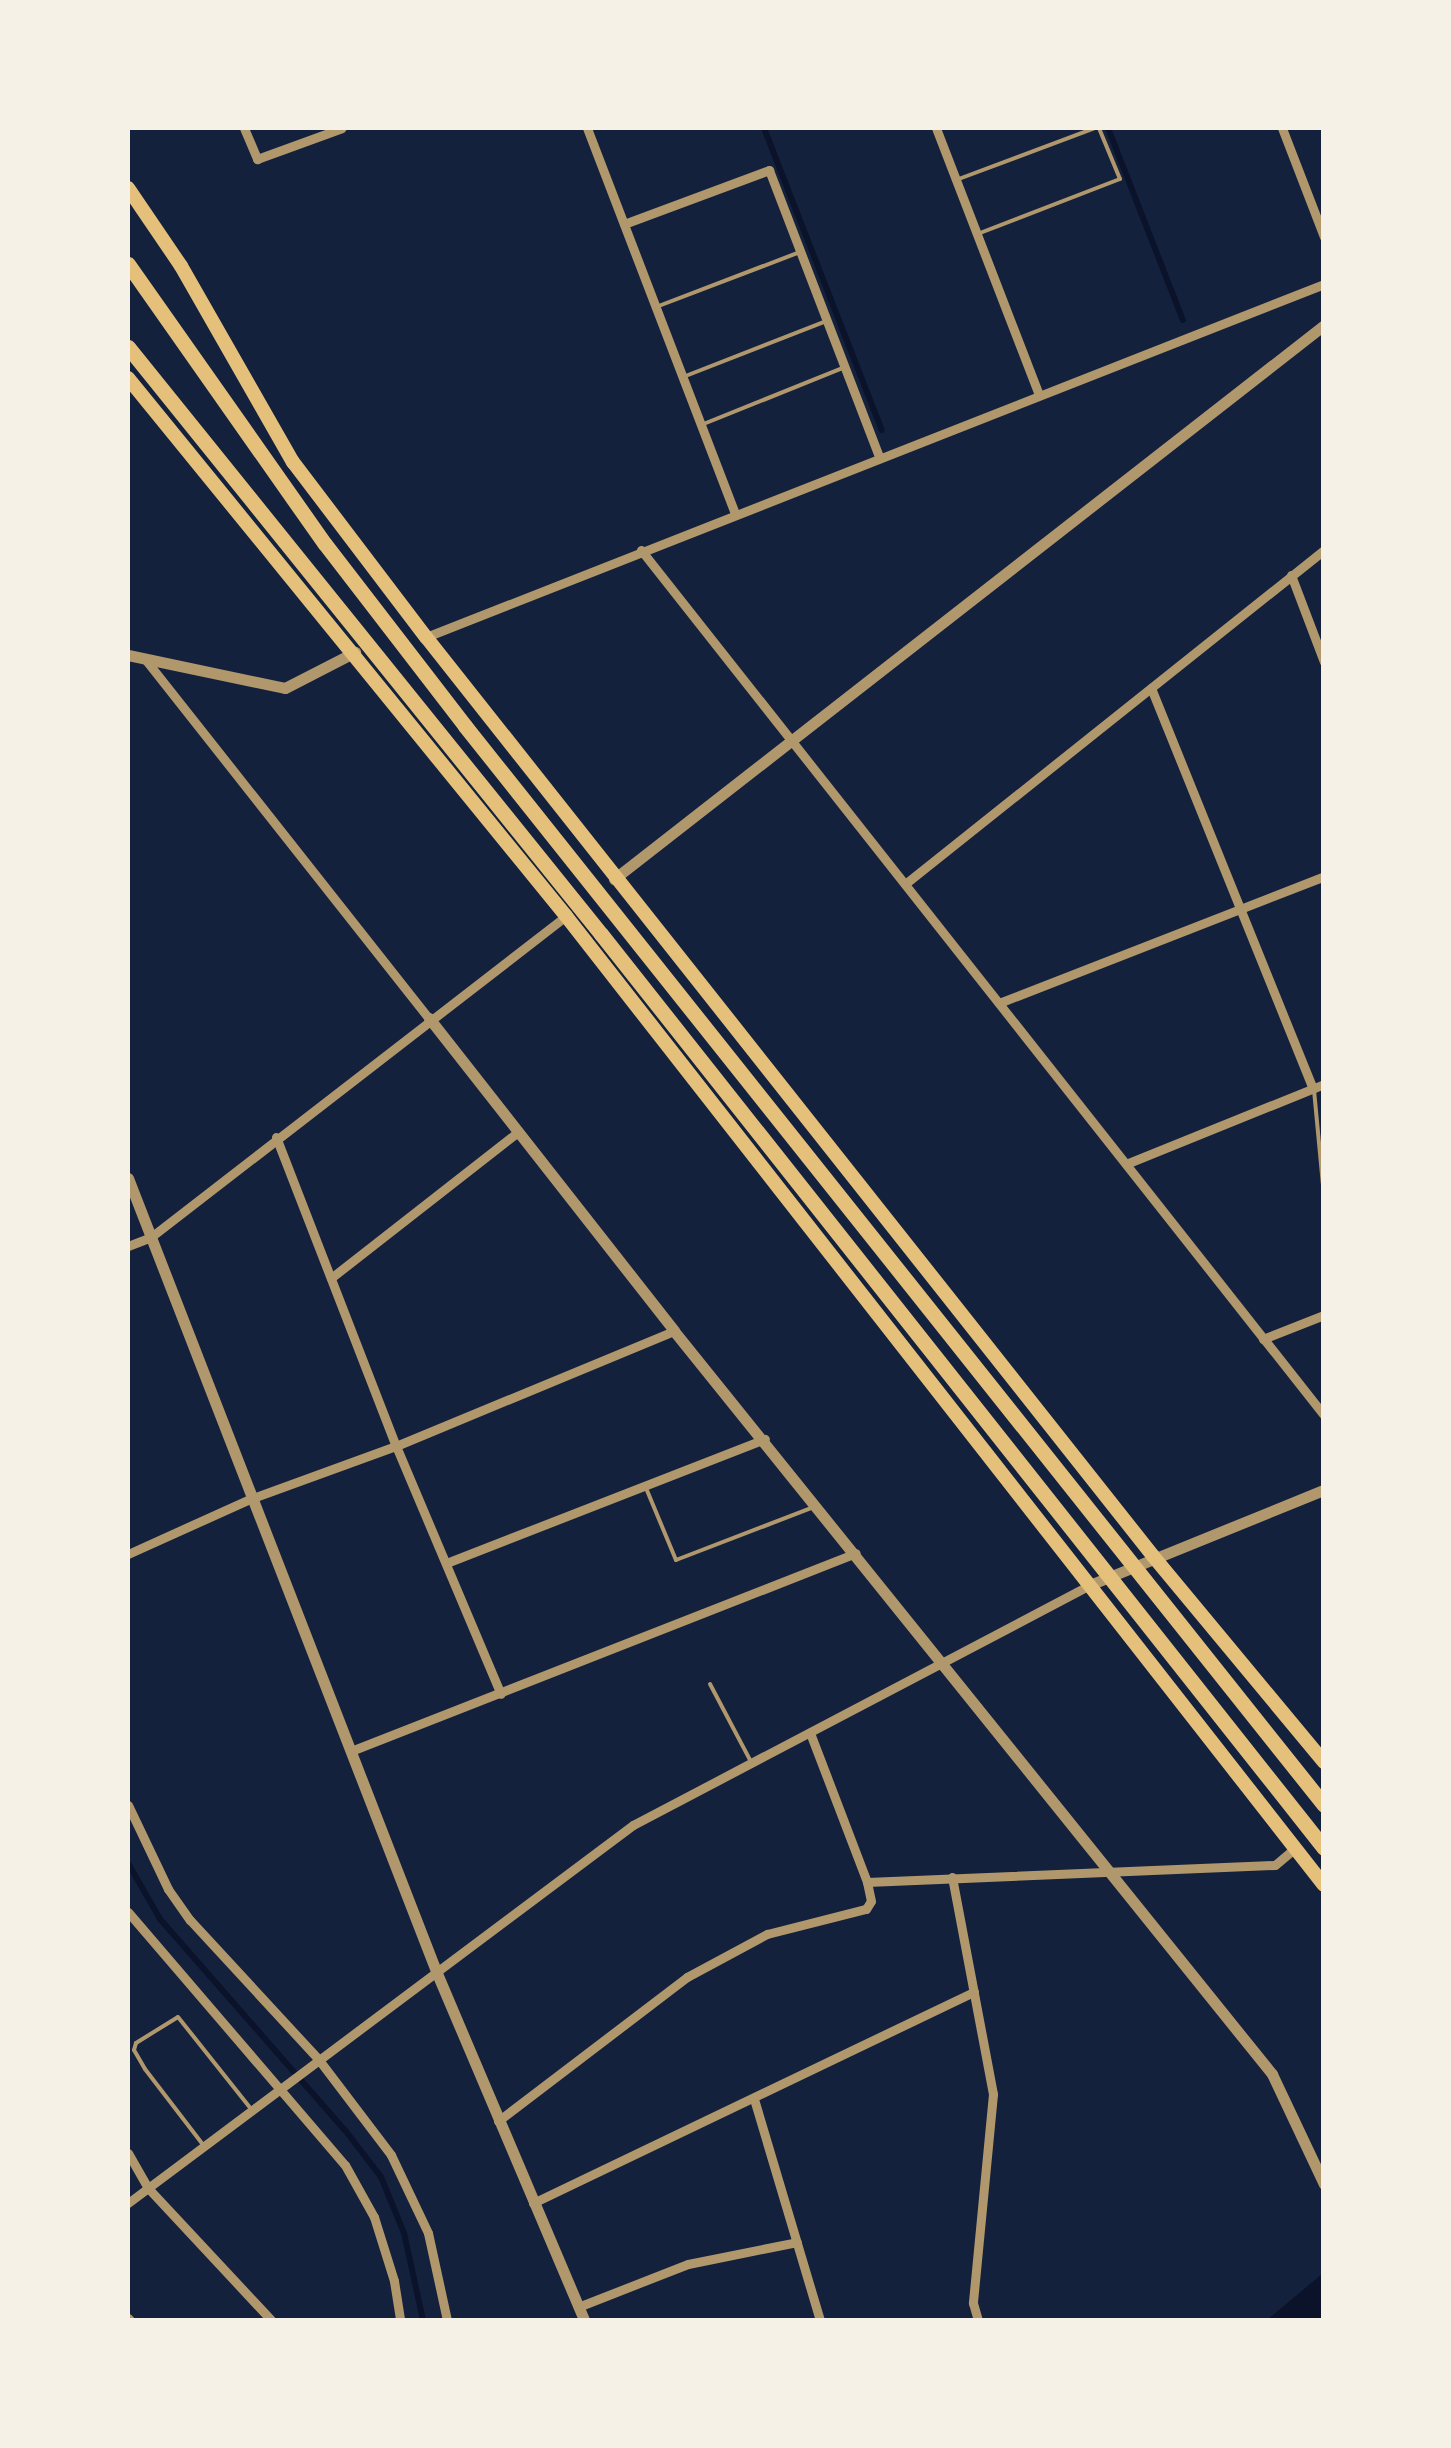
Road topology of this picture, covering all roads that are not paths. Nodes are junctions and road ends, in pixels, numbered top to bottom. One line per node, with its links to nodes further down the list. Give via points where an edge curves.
1 (244, 128): 2 (street, via 257,160)
2 (342, 128)
3 (587, 128): 11 (street)
4 (780, 128): 5 (lane)
5 (788, 128)
6 (936, 128): 9 (street)
7 (1097, 128): 9 (lane); 12 (lane, via 1120,179)
8 (1282, 128): 13 (street)
9 (956, 180): 12 (street)
10 (128, 188): 33 (highway, via 181,266 293,462)
11 (624, 224): 15 (street, via 769,170); 18 (street)
12 (977, 234): 26 (street)
13 (1324, 237)
14 (128, 252): 19 (highway)
15 (800, 252): 18 (lane); 20 (street)
16 (128, 264): 19 (highway)
17 (1324, 284): 26 (street)
18 (656, 306): 24 (street)
19 (160, 308): 76 (highway, via 442,696)
20 (827, 321): 23 (street); 24 (lane)
21 (1324, 325): 39 (street)
22 (128, 347): 79 (highway)
23 (845, 367): 27 (lane); 28 (street)
24 (683, 377): 27 (street)
25 (128, 378): 34 (highway)
26 (1038, 393): 28 (street)
27 (701, 425): 29 (street)
28 (879, 456): 29 (street)
29 (735, 513): 30 (street)
30 (641, 550): 33 (street); 39 (street)
31 (1324, 550): 32 (street)
32 (1292, 575): 37 (street); 38 (street)
33 (426, 637): 41 (highway)
34 (355, 652): 36 (street, via 285,688); 44 (highway)
35 (128, 654): 36 (street)
36 (144, 657): 46 (street)
37 (1324, 662)
38 (1150, 688): 42 (street); 43 (street)
39 (793, 742): 41 (street); 42 (street)
40 (1324, 876): 43 (street)
41 (614, 879): 68 (highway)
42 (905, 884): 45 (street)
43 (1239, 910): 45 (street); 47 (street)
44 (566, 916): 46 (street); 70 (highway)
45 (998, 1003): 50 (street)
46 (429, 1018): 48 (street); 49 (street)
47 (1318, 1086): 50 (street); 52 (lane)
48 (518, 1132): 55 (street); 57 (street)
49 (276, 1137): 53 (street); 55 (street)
50 (1126, 1164): 58 (street)
51 (128, 1178): 53 (street)
52 (1323, 1184)
53 (151, 1237): 54 (street); 64 (street)
54 (128, 1246)
55 (330, 1278): 61 (street)
56 (1324, 1316): 58 (street)
57 (674, 1331): 60 (street); 61 (street)
58 (1263, 1339): 59 (street)
59 (1324, 1416)
60 (765, 1439): 62 (street); 65 (street)
61 (396, 1446): 64 (street); 69 (street)
62 (645, 1486): 65 (lane, via 676,1560); 69 (street)
63 (1324, 1490): 68 (street)
64 (250, 1499): 66 (street); 75 (street)
65 (818, 1505): 67 (street)
66 (128, 1554)
67 (856, 1554): 71 (street); 73 (street)
68 (1153, 1556): 70 (street); 77 (highway)
69 (449, 1562): 73 (street)
70 (1092, 1584): 71 (street); 83 (highway)
71 (944, 1663): 74 (street); 86 (street)
72 (710, 1684): 78 (lane)
73 (502, 1694): 75 (street)
74 (810, 1733): 78 (street); 88 (street)
75 (351, 1751): 91 (street)
76 (1287, 1760): 80 (highway); 81 (highway)
77 (1324, 1762)
78 (752, 1763): 91 (street, via 633,1824)
79 (1266, 1774): 84 (highway); 85 (highway)
80 (1324, 1796)
81 (1324, 1804)
82 (128, 1806): 93 (street, via 190,1920)
83 (1295, 1848): 86 (street, via 1275,1865); 89 (highway)
84 (1324, 1848)
85 (1324, 1863)
86 (1110, 1871): 87 (street); 100 (street, via 1272,2074)
87 (952, 1877): 88 (street); 92 (street)
88 (868, 1882): 97 (street, via 866,1909 767,1934 687,1977)
89 (1324, 1885)
90 (128, 1912): 94 (street)
91 (436, 1971): 93 (street); 97 (street)
92 (974, 1992): 95 (street); 111 (street, via 993,2094 973,2304)
93 (319, 2060): 94 (street); 108 (street, via 392,2154 416,2200)
94 (283, 2087): 96 (street); 107 (street, via 344,2165 374,2217)
95 (754, 2100): 103 (street); 104 (street)
96 (252, 2110): 98 (street); 98 (lane, via 178,2018 136,2043 144,2068)
97 (498, 2121): 103 (street)
98 (204, 2146): 101 (street)
99 (128, 2153): 101 (street)
100 (1324, 2184)
101 (148, 2188): 102 (street); 106 (street)
102 (128, 2202)
103 (533, 2203): 105 (street)
104 (797, 2242): 105 (street, via 688,2264); 110 (street)
105 (578, 2307): 109 (street)
106 (271, 2320)
107 (400, 2320)
108 (448, 2320)
109 (584, 2320)
110 (820, 2320)
111 (978, 2320)

